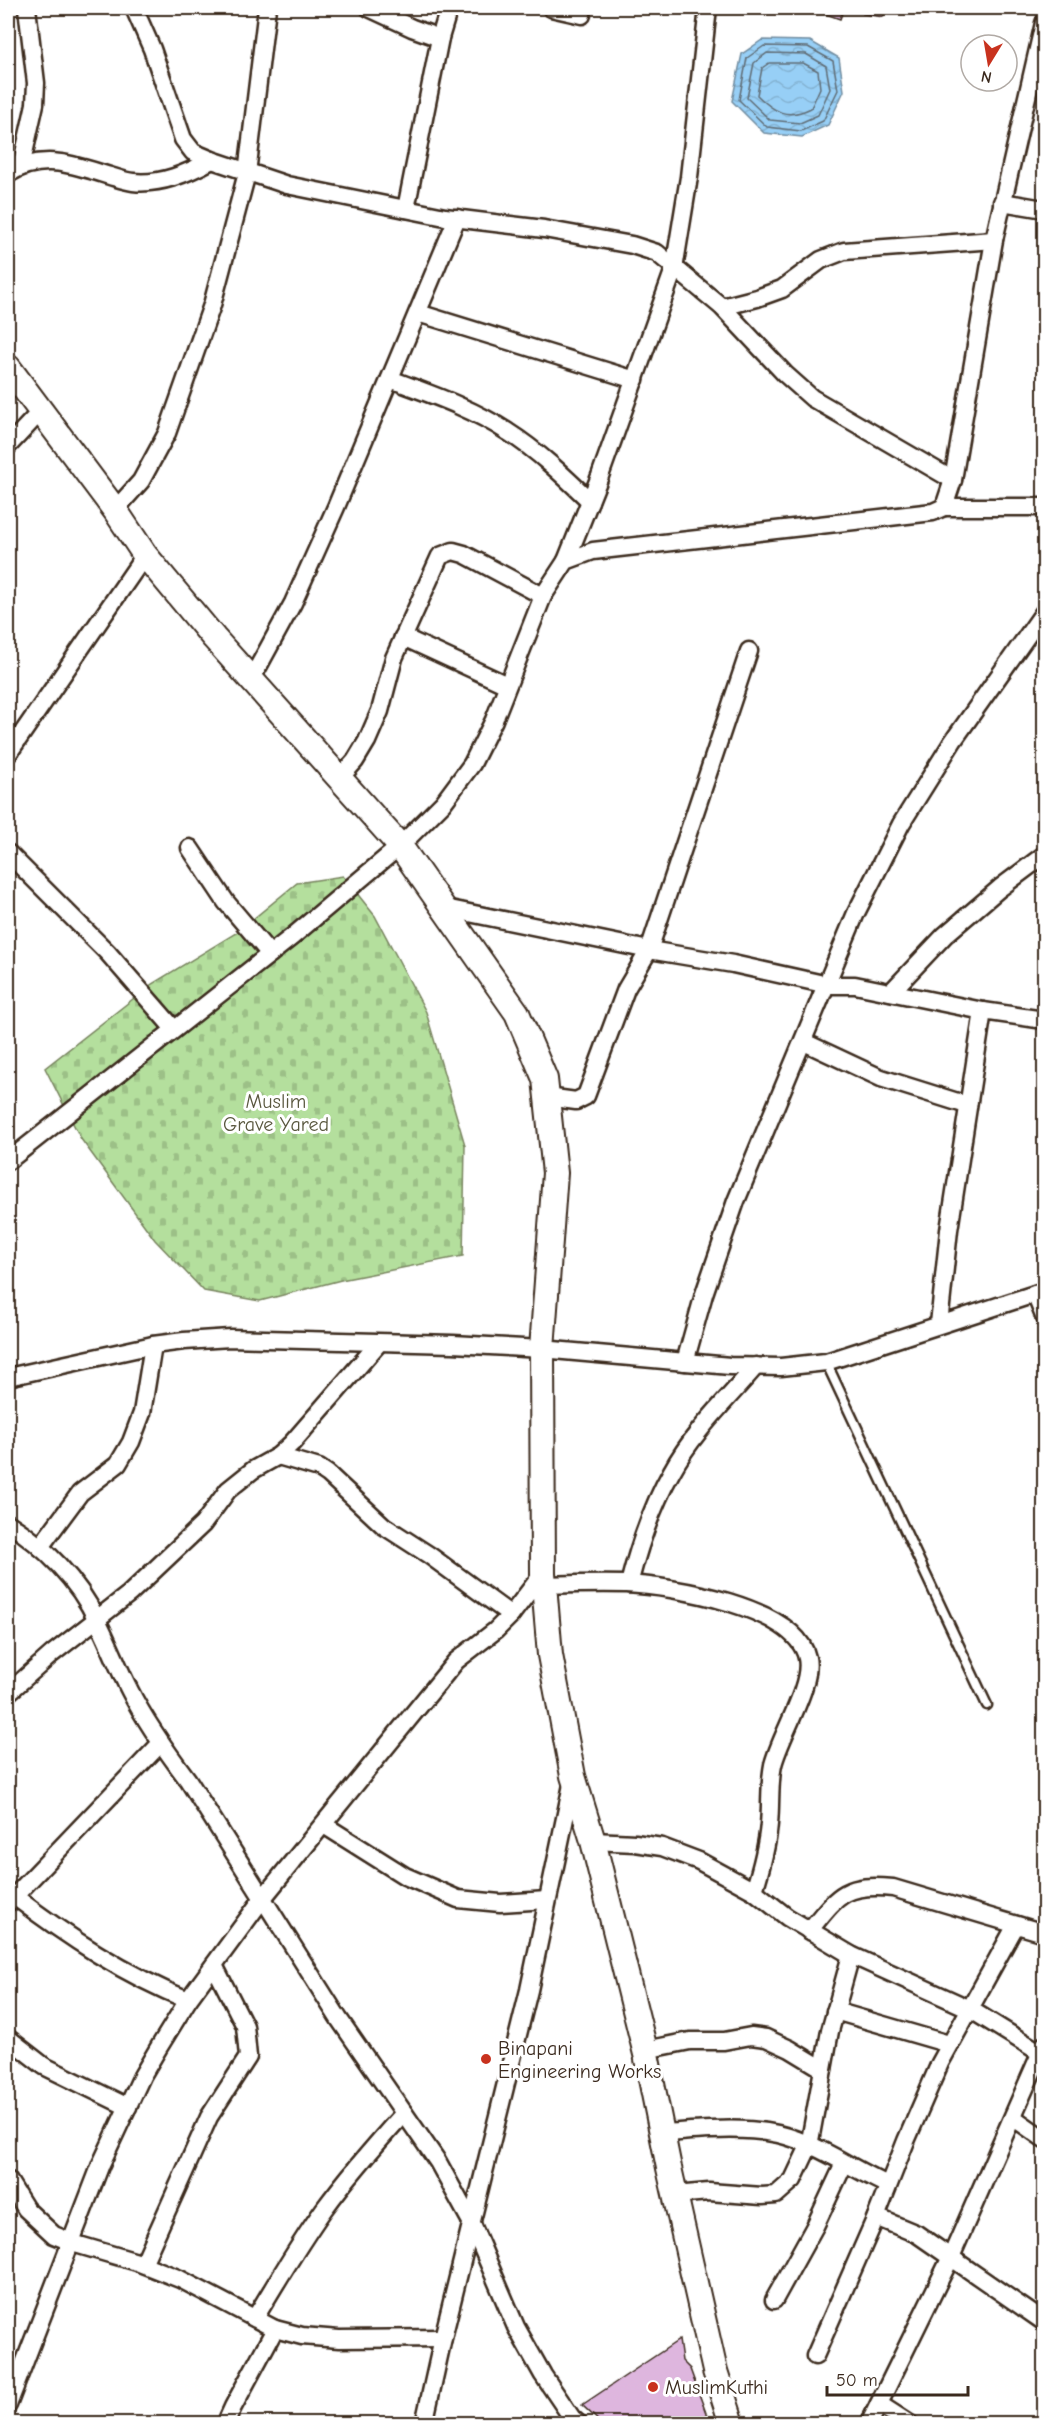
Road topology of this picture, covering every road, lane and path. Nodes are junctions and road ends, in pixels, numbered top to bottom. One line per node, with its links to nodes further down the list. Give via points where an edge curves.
1 (27, 8): 12 (street, via 35,104)
2 (134, 8): 11 (street, via 183,140 193,152)
3 (267, 8): 13 (street)
4 (369, 8): 10 (street)
5 (449, 8): 10 (street)
6 (551, 8): 8 (street)
7 (708, 8): 19 (street)
8 (582, 15)
9 (1044, 23): 14 (street)
10 (440, 38): 15 (street)
11 (212, 160): 12 (street, via 190,172 151,182 131,182 58,162 41,161); 13 (street)
12 (14, 170)
13 (247, 173): 15 (street); 31 (street, via 212,305 167,433 141,481)
14 (1002, 202): 16 (street); 18 (street)
15 (406, 209): 17 (street)
16 (1044, 209)
17 (457, 218): 19 (street, via 632,245 657,253); 21 (street)
18 (994, 240): 20 (street, via 844,251 821,260 782,289); 27 (street)
19 (674, 269): 20 (street); 24 (street)
20 (722, 307): 27 (street, via 812,398)
21 (418, 313): 23 (street); 24 (street)
22 (8, 367): 25 (main road)
23 (390, 379): 28 (street, via 463,407 506,430 537,451); 38 (street, via 293,603)
24 (635, 380): 28 (street)
25 (41, 411): 26 (street); 31 (main road)
26 (8, 446)
27 (953, 480): 29 (street)
28 (590, 501): 33 (street)
29 (944, 507): 30 (street); 33 (street, via 933,512 593,551)
30 (1044, 507)
31 (115, 510): 32 (main road)
32 (145, 555): 38 (main road); 40 (street)
33 (566, 561): 34 (street)
34 (543, 596): 36 (street, via 453,551 440,556); 39 (street)
35 (1044, 612): 49 (street, via 953,741 901,824 856,913)
36 (403, 637): 39 (street); 41 (street, via 380,711 355,761)
37 (749, 651): 47 (street)
38 (251, 680): 41 (main road)
39 (507, 685): 42 (street, via 472,764 443,802)
40 (8, 754)
41 (340, 778): 42 (main road)
42 (400, 846): 46 (main road); 48 (street)
43 (190, 848): 48 (street, via 226,902)
44 (8, 853): 53 (street, via 108,953)
45 (1044, 855): 50 (street, via 945,935)
46 (444, 908): 47 (street); 55 (main road, via 517,1012 545,1079)
47 (649, 950): 49 (street); 55 (street, via 626,989 586,1096 576,1101)
48 (270, 954): 53 (street)
49 (828, 985): 50 (street, via 855,985); 54 (street)
50 (891, 993): 51 (street)
51 (983, 1011): 52 (street); 56 (street)
52 (1044, 1020)
53 (174, 1029): 57 (street)
54 (804, 1042): 56 (street, via 881,1078); 64 (street, via 736,1201)
55 (547, 1097): 63 (main road, via 555,1173)
56 (967, 1105): 60 (street)
57 (8, 1161)
58 (1040, 1293): 59 (street); 60 (street)
59 (1044, 1316)
60 (939, 1324): 65 (street)
61 (378, 1344): 62 (street, via 230,1338); 63 (street); 68 (street)
62 (153, 1345): 67 (street); 70 (street, via 142,1413 132,1442 118,1464 80,1493)
63 (542, 1349): 64 (street); 71 (main road)
64 (685, 1362): 66 (street)
65 (826, 1362): 66 (street); 76 (lane)
66 (756, 1366): 72 (street, via 672,1470 650,1518)
67 (8, 1377)
68 (278, 1455): 73 (street, via 328,1474 384,1526); 74 (street, via 228,1490 202,1524)
69 (8, 1523): 70 (street)
70 (40, 1547): 74 (street, via 54,1559)
71 (543, 1579): 72 (street); 73 (street); 78 (main road, via 550,1655)
72 (628, 1584): 81 (street, via 687,1592 744,1606 779,1623 801,1642 807,1658 807,1677 774,1765 765,1854)
73 (512, 1616): 79 (street, via 456,1661)
74 (97, 1619): 75 (street); 77 (street, via 130,1692)
75 (8, 1694)
76 (987, 1705)
77 (161, 1743): 82 (street); 83 (street)
78 (573, 1776): 80 (main road); 84 (street)
79 (324, 1825): 82 (street); 84 (street, via 405,1876 458,1899 500,1904)
80 (593, 1841): 81 (street, via 662,1847 699,1861); 96 (main road)
81 (754, 1891): 86 (street)
82 (263, 1898): 89 (street); 99 (street)
83 (11, 1900): 90 (street, via 127,1972)
84 (547, 1900): 109 (street, via 529,1990)
85 (1017, 1925): 86 (street, via 893,1888 870,1886 850,1890 835,1899); 87 (street); 91 (street)
86 (809, 1930): 88 (street)
87 (1044, 1933)
88 (850, 1955): 91 (street); 92 (street)
89 (214, 1965): 90 (street); 112 (street, via 245,2026 248,2057 209,2117)
90 (188, 2000): 98 (street)
91 (968, 2008): 94 (street); 95 (street)
92 (835, 2011): 94 (street); 97 (street)
93 (8, 2038): 98 (street, via 44,2066)
94 (950, 2044): 105 (street)
95 (1043, 2049): 100 (street)
96 (645, 2050): 97 (street, via 690,2041 724,2042 751,2036 790,2049); 101 (main road)
97 (823, 2069): 103 (street)
98 (128, 2107): 110 (street)
99 (404, 2113): 109 (street, via 438,2162); 114 (street, via 324,2209)
100 (1014, 2118): 102 (street); 111 (street)
101 (662, 2133): 103 (street, via 740,2130 779,2135); 107 (main road)
102 (1044, 2139)
103 (809, 2146): 104 (street); 107 (street, via 793,2180 776,2194)
104 (844, 2164): 105 (street); 113 (street)
105 (888, 2185): 108 (street)
106 (10, 2191): 110 (street, via 42,2226)
107 (675, 2194): 124 (main road, via 715,2371)
108 (876, 2217): 111 (street, via 917,2234); 118 (street)
109 (471, 2222): 117 (street); 121 (street, via 516,2327)
110 (69, 2242): 112 (street); 120 (street)
111 (951, 2257): 115 (street); 119 (street)
112 (143, 2264): 114 (street)
113 (774, 2300)
114 (255, 2318): 116 (street)
115 (1044, 2322)
116 (275, 2329): 117 (street, via 339,2339); 122 (street, via 232,2407)
117 (443, 2338): 123 (street)
118 (815, 2356)
119 (879, 2404): 125 (street); 126 (street)
120 (8, 2405)
121 (572, 2422)
122 (229, 2424)
123 (424, 2424)
124 (732, 2424)
125 (868, 2424)
126 (910, 2424)

